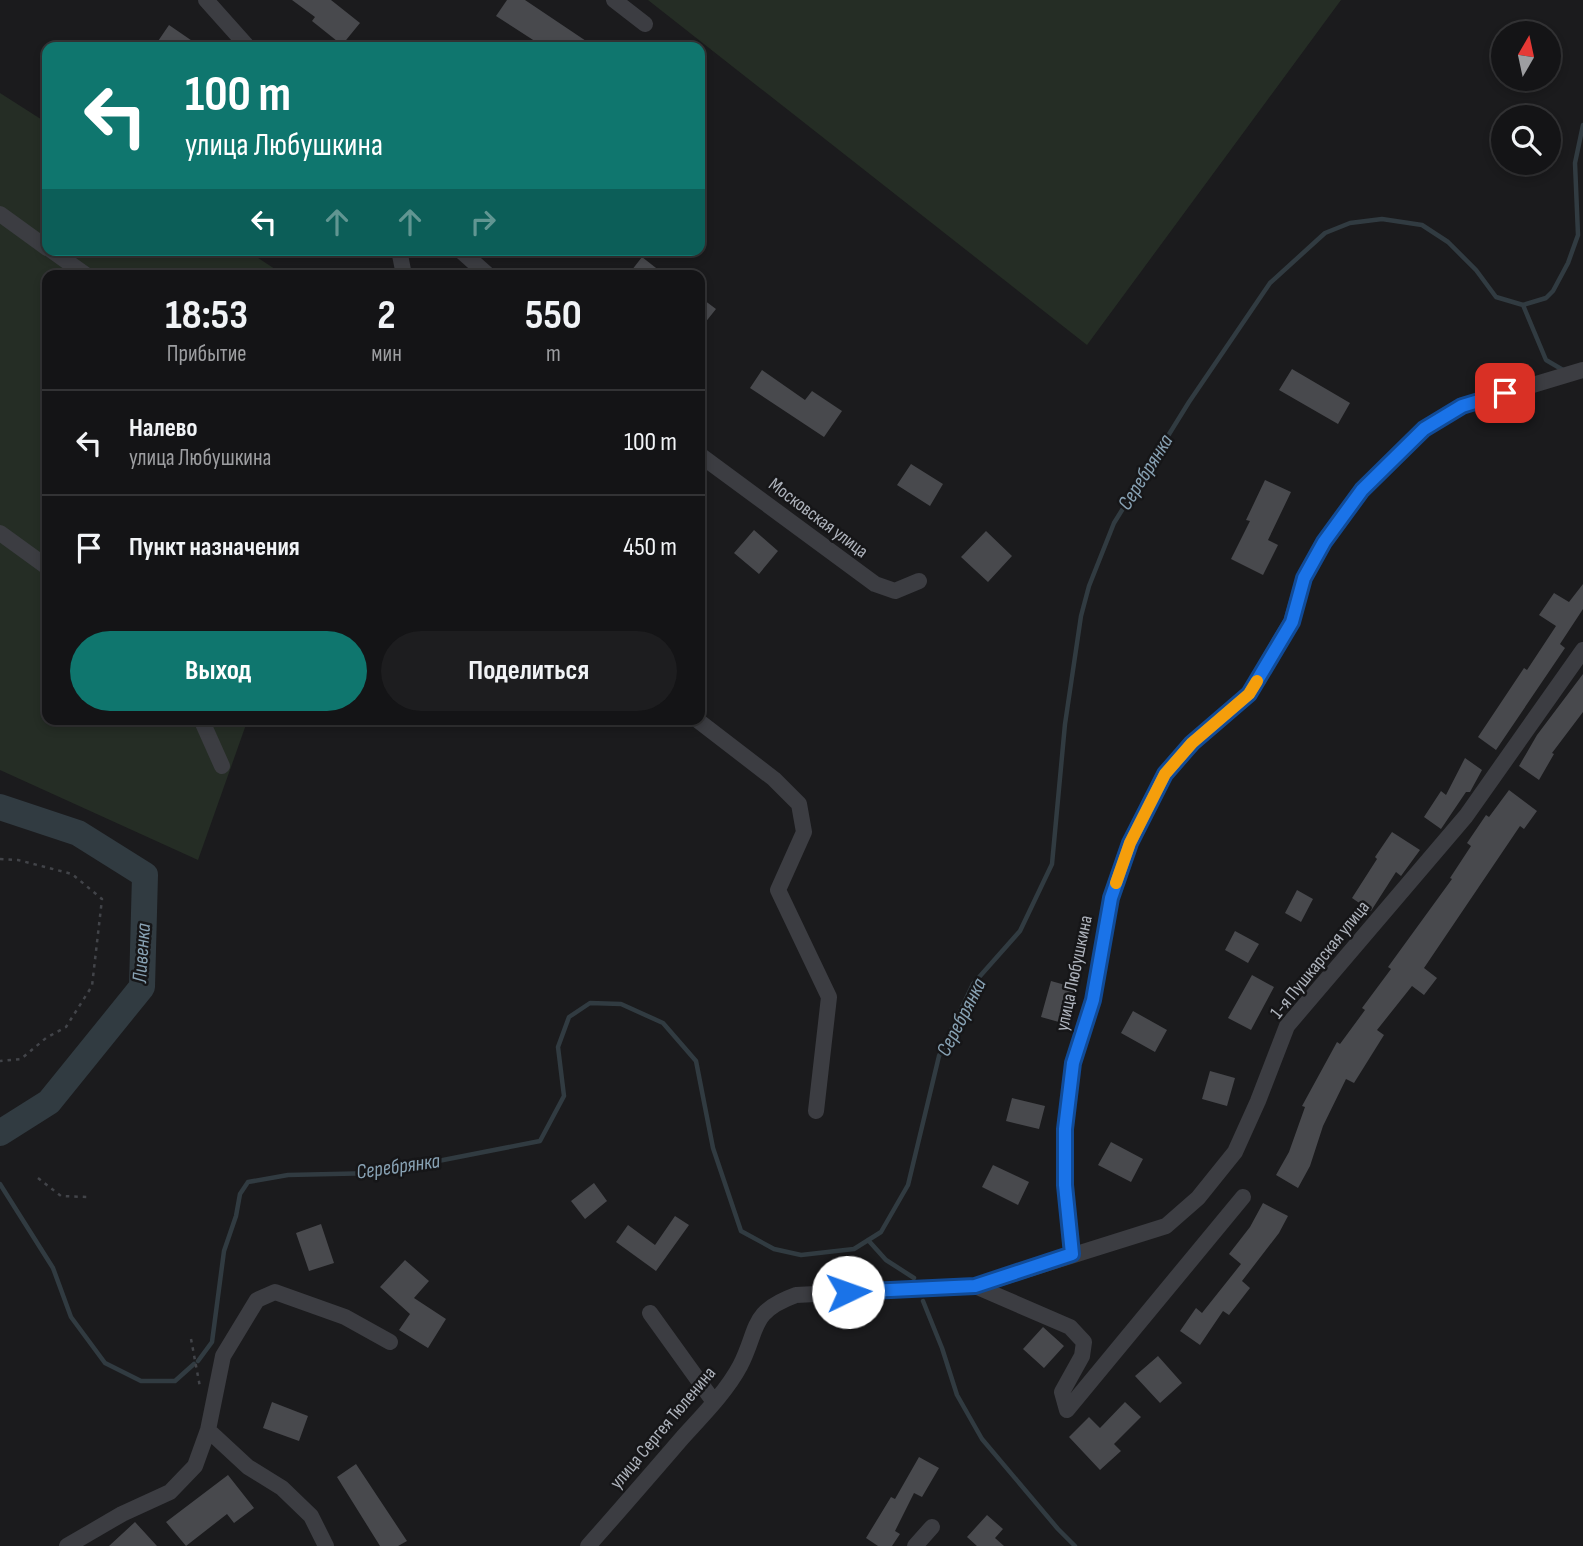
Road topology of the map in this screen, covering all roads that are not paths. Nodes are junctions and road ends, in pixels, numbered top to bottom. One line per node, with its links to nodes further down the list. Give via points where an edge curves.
1 (206, 0): 4 (street)
2 (614, 0): 3 (street)
3 (645, 24)
4 (244, 42)
5 (0, 214): 6 (street)
6 (42, 244)
7 (59, 256): 9 (street)
8 (467, 256): 10 (street)
9 (79, 270)
10 (482, 270)
11 (1583, 370): 22 (street, улица Любушкина, via 1462,406 1424,429 1362,490 1324,542 1304,578 1292,622 1249,694 1192,743 1165,774 1130,843 1111,898 1093,1000 1073,1063 1065,1129)
12 (705, 458): 15 (street, Московская улица, via 875,584 895,591)
13 (0, 533): 14 (street)
14 (42, 563)
15 (919, 580)
16 (1583, 650): 22 (street, 1-я Пушкарская улица, via 1465,816 1287,1026 1235,1152 1198,1198 1166,1226)
17 (204, 725): 19 (street)
18 (704, 725): 20 (street, via 799,804 804,832 778,890 829,997)
19 (222, 766)
20 (816, 1111)
21 (1243, 1197): 23 (street, via 1068,1410 1062,1392 1082,1356 1084,1342 1070,1327)
22 (1072, 1254): 23 (street, улица Сергея Тюленина)
23 (975, 1286): 26 (street, улица Сергея Тюленина, via 796,1295 776,1302 762,1313 740,1366)
24 (650, 1314): 26 (street)
25 (390, 1342): 27 (street, via 345,1317 275,1292 257,1300 223,1356)
26 (714, 1402): 31 (street, улица Сергея Тюленина)
27 (208, 1430): 29 (street, via 195,1466 170,1492); 30 (street, via 311,1516)
28 (932, 1527): 32 (street)
29 (67, 1546)
30 (326, 1546)
31 (588, 1546)
32 (915, 1546)

